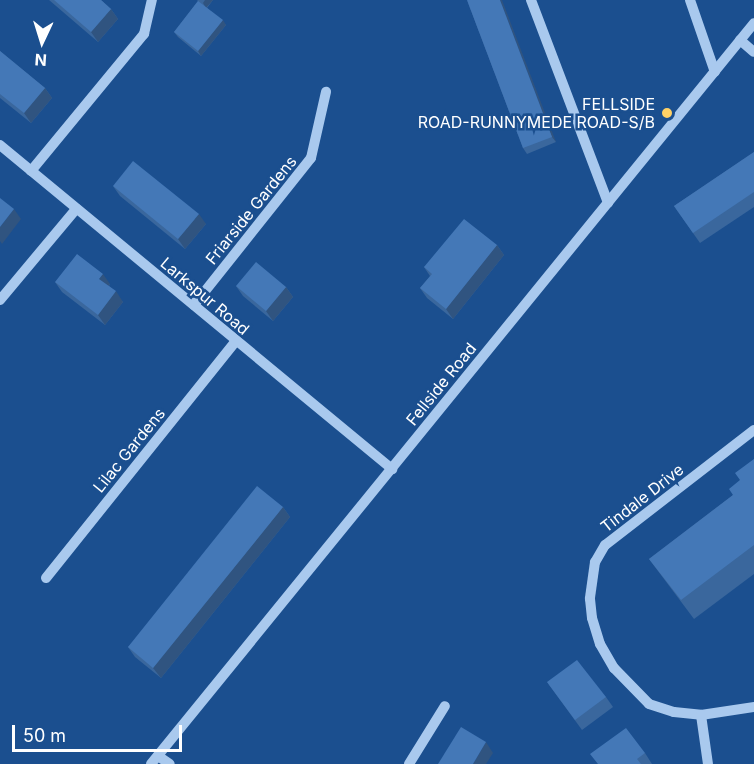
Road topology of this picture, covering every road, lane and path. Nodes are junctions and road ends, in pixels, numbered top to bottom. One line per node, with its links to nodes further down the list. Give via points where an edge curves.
1 (152, 0): 10 (street, via 144,34)
2 (531, 0): 11 (street)
3 (690, 0): 7 (street)
4 (754, 23): 5 (street, Fellside Road)
5 (740, 40): 6 (street); 7 (street, Fellside Road)
6 (754, 52)
7 (715, 72): 11 (street, Fellside Road)
8 (326, 92): 14 (street, Friarside Gardens, via 311,158)
9 (0, 145): 10 (street, Larkspur Road)
10 (31, 171): 12 (street, Larkspur Road)
11 (608, 203): 17 (street, Fellside Road)
12 (76, 209): 13 (street); 14 (street, Larkspur Road)
13 (0, 300)
14 (194, 305): 15 (street, Larkspur Road)
15 (236, 341): 17 (street, Larkspur Road); 18 (street, Lilac Gardens)
16 (754, 430): 21 (street, Tindale Drive, via 605,545 595,562 590,599 592,618 600,644 614,668 649,704)
17 (392, 469): 22 (street, Fellside Road)
18 (46, 578)
19 (445, 706): 24 (street)
20 (754, 707): 21 (street, Tindale Drive)
21 (700, 716): 25 (street)
22 (155, 760): 23 (street)
23 (170, 764)
24 (409, 764)
25 (708, 764)

